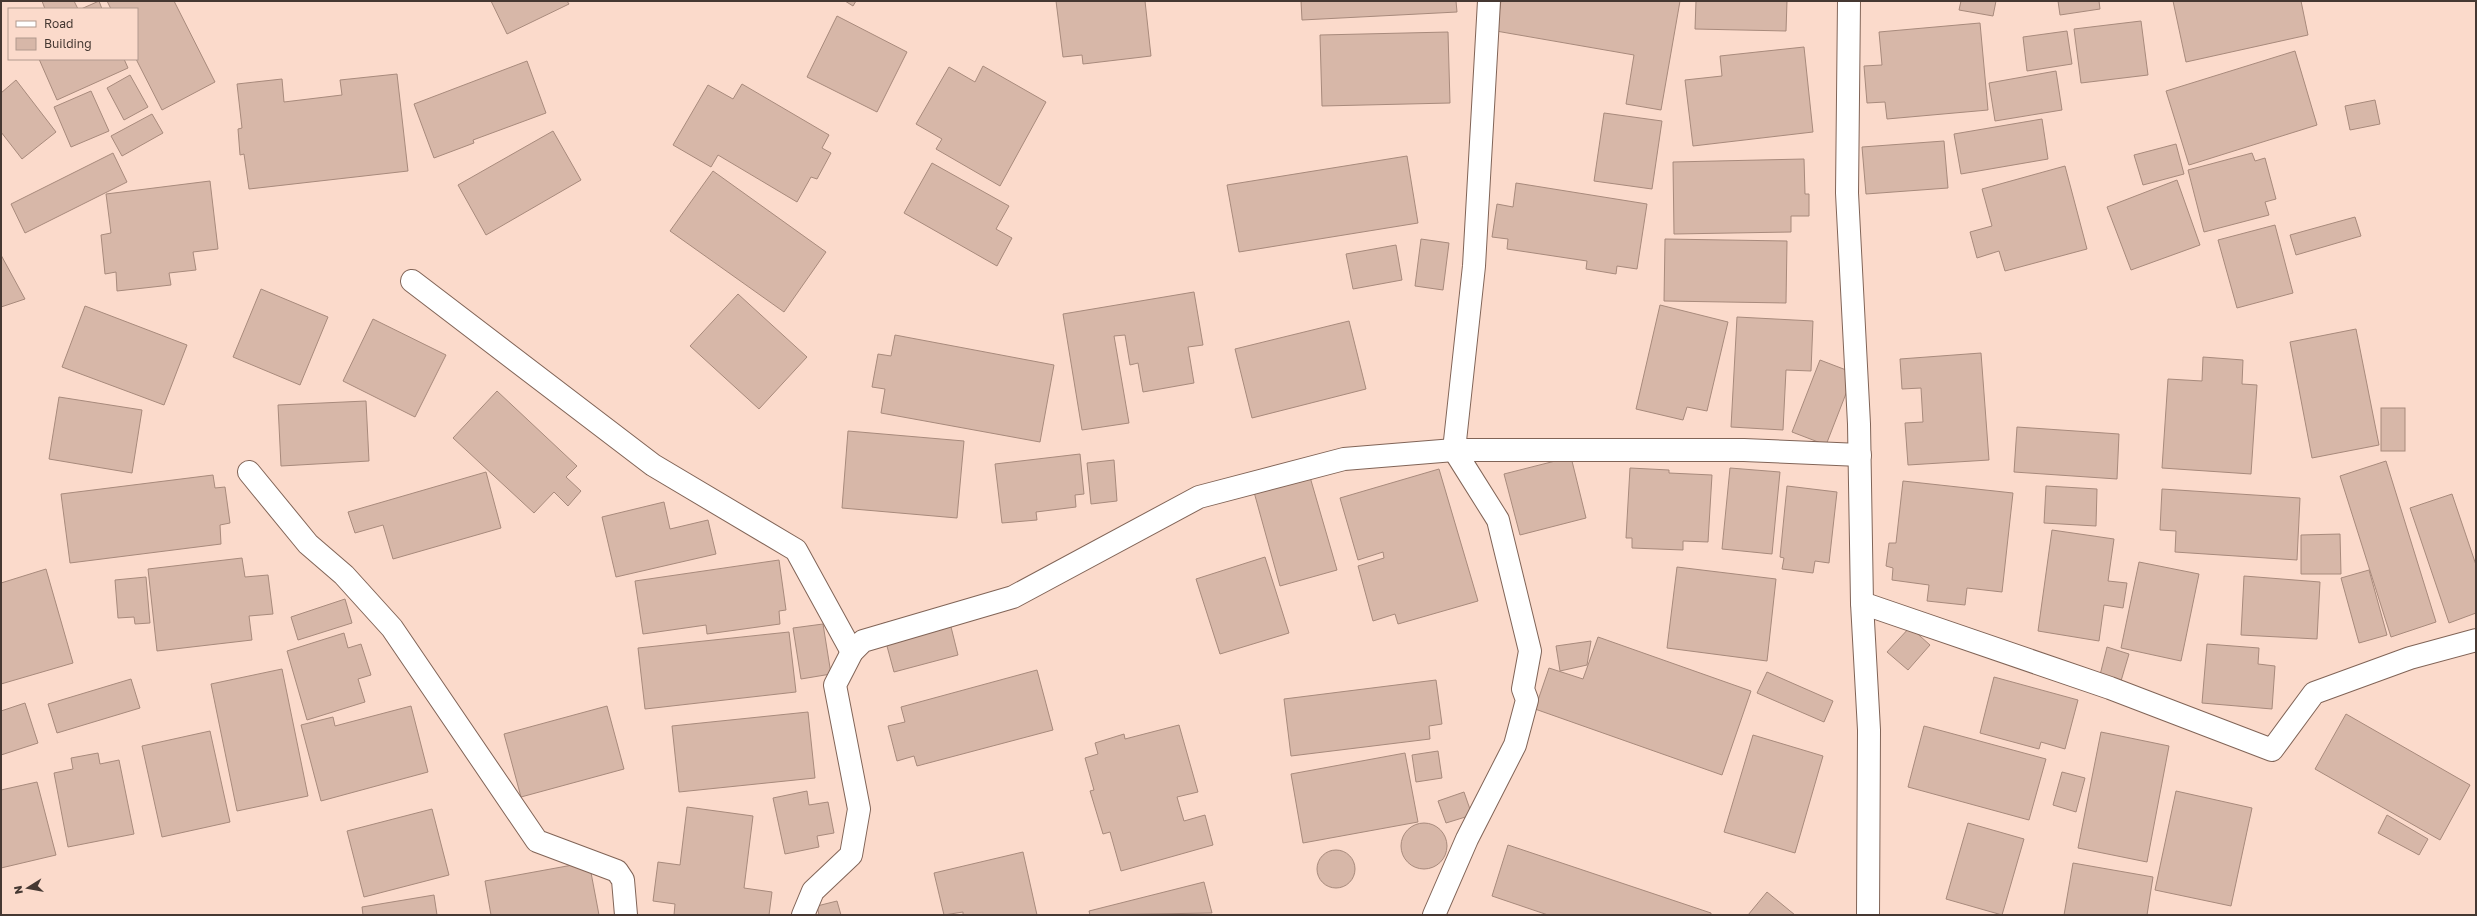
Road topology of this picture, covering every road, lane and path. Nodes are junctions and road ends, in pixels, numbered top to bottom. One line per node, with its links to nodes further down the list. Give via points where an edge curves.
1 (1489, 1): 4 (street, via 1474,266)
2 (1848, 1): 5 (street, via 1847,193)
3 (412, 281): 9 (street, via 653,465 796,550)
4 (1454, 450): 5 (street, via 1744,450); 9 (street, via 1344,459 1199,497 1013,597 862,641); 12 (street, via 1498,520 1530,651 1523,689 1527,700 1515,745 1467,839)
5 (1860, 455): 7 (street)
6 (249, 472): 10 (street, via 308,544 344,575 392,628 537,841 617,871 623,880)
7 (1862, 603): 8 (street, via 2110,688 2272,750 2314,693 2410,658); 13 (street, via 1869,730)
8 (2476, 640)
9 (852, 652): 11 (street, via 835,685 860,809 851,855 812,892)
10 (626, 915)
11 (803, 915)
12 (1434, 915)
13 (1868, 915)

